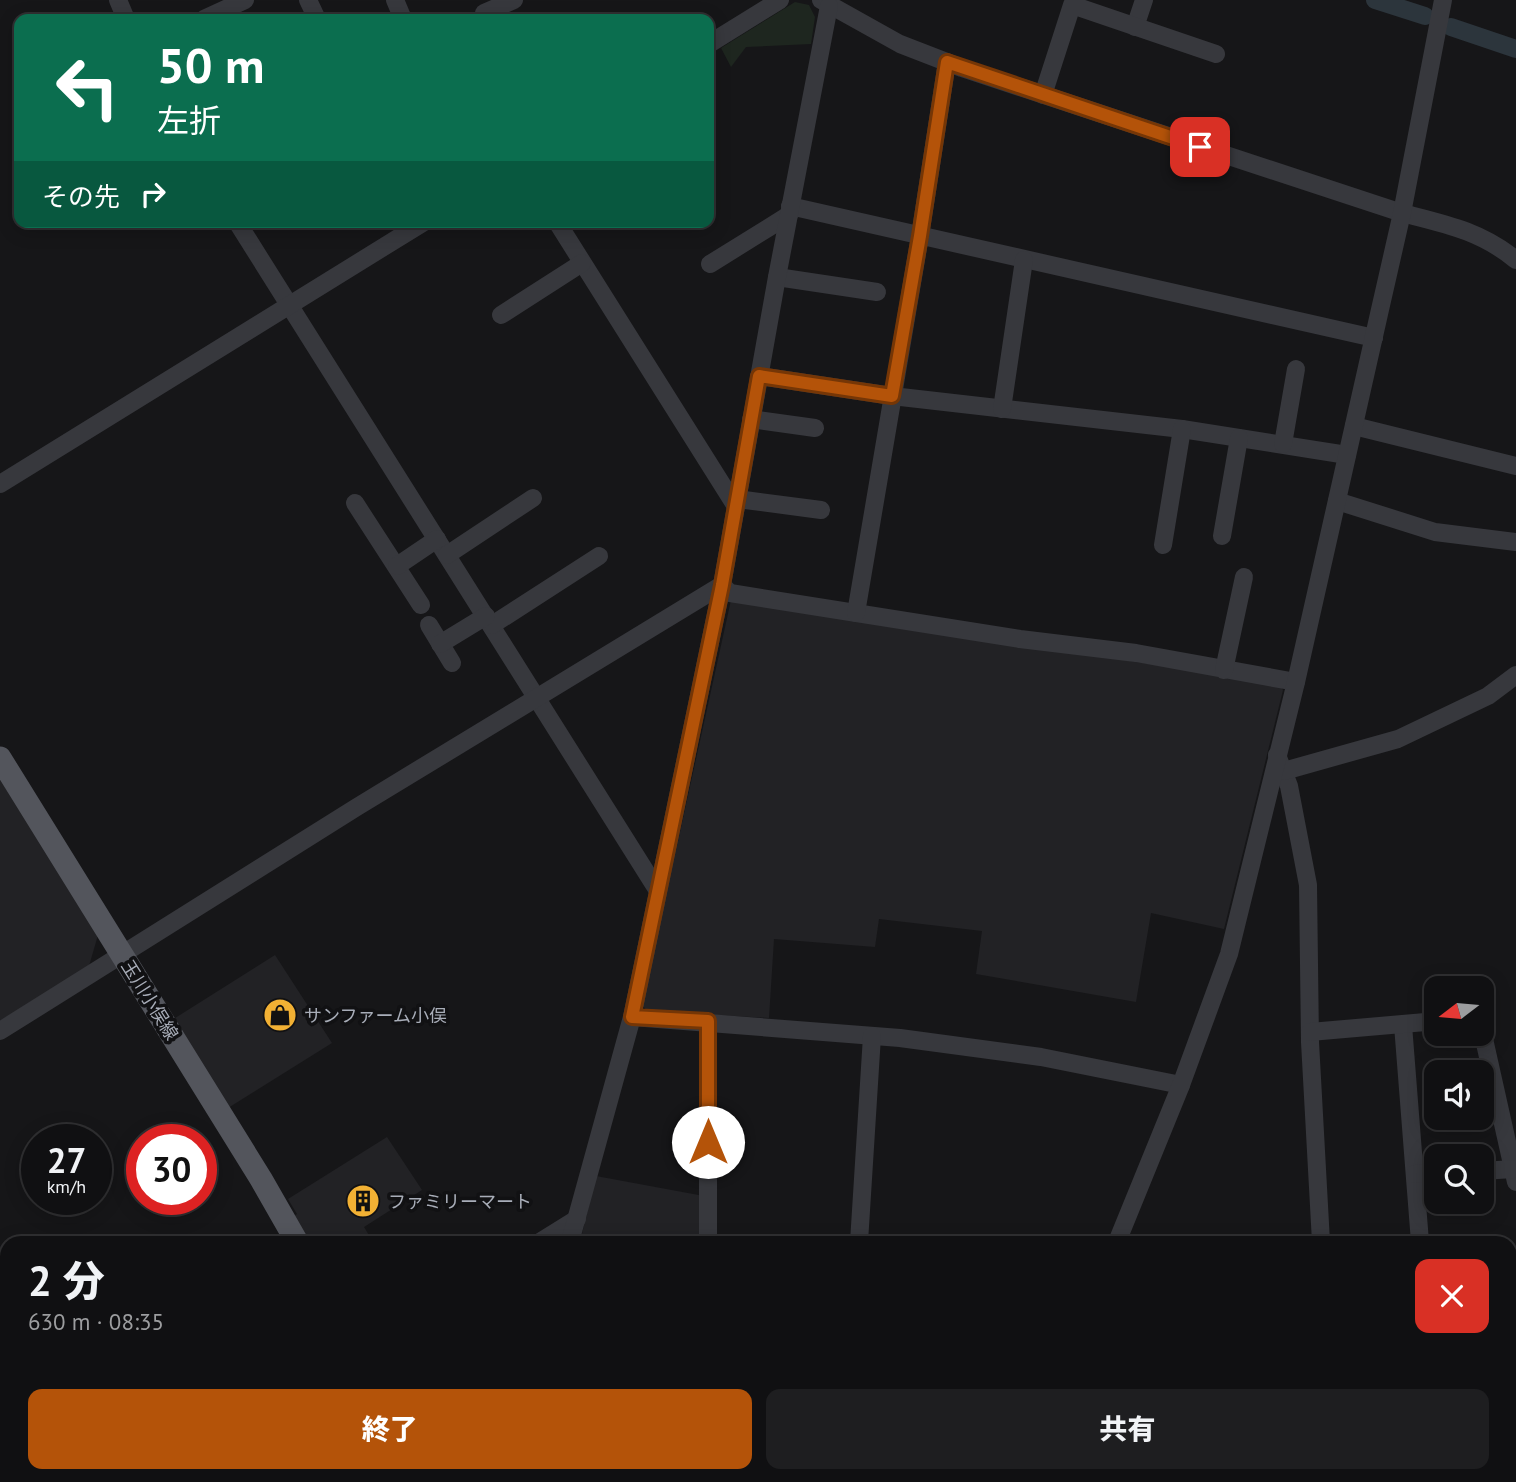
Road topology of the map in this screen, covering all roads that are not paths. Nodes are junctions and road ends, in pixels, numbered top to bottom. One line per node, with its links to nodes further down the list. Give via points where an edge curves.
1 (245, 0): 8 (street)
2 (514, 0): 7 (street)
3 (780, 0): 10 (street)
4 (1144, 0): 9 (street)
5 (1443, 0): 15 (street)
6 (825, 3): 12 (street, via 900,44); 14 (street)
7 (484, 11)
8 (215, 14)
9 (1135, 27): 11 (street); 13 (street, via 1072,5)
10 (714, 41)
11 (1216, 54)
12 (947, 62): 13 (street); 19 (street)
13 (1043, 95): 15 (street)
14 (789, 211): 19 (street); 23 (street); 24 (street)
15 (1402, 212): 21 (street, via 1472,232); 28 (street)
16 (241, 228): 26 (street)
17 (407, 228): 26 (street)
18 (567, 228): 22 (street)
19 (920, 236): 20 (street); 31 (street)
20 (1024, 260): 28 (street); 32 (street)
21 (1516, 260)
22 (582, 262): 27 (street); 44 (street)
23 (710, 264)
24 (777, 277): 25 (street); 30 (street)
25 (877, 292)
26 (289, 305): 41 (street); 50 (street)
27 (501, 315)
28 (1374, 338): 34 (street)
29 (1296, 369): 38 (street)
30 (759, 376): 31 (street); 33 (street)
31 (892, 396): 32 (street); 56 (street)
32 (1002, 409): 36 (street)
33 (751, 419): 35 (street); 44 (street)
34 (1354, 426): 39 (street); 40 (street)
35 (815, 428)
36 (1182, 429): 37 (street); 49 (street)
37 (1240, 438): 38 (street); 47 (street)
38 (1283, 444): 39 (street)
39 (1347, 455): 43 (street)
40 (1516, 466)
41 (0, 484)
42 (533, 498): 50 (street)
43 (1337, 501): 48 (street, via 1434,532); 63 (street)
44 (736, 502): 46 (street); 54 (street)
45 (355, 503): 52 (street)
46 (821, 510)
47 (1222, 536)
48 (1516, 542)
49 (1163, 545)
50 (442, 547): 52 (street); 57 (street)
51 (599, 556): 57 (street)
52 (397, 566): 55 (street)
53 (1244, 578): 61 (street)
54 (722, 585): 56 (street, via 730,593); 64 (street); 67 (street)
55 (421, 605)
56 (856, 613): 61 (street)
57 (489, 620): 59 (street); 64 (street)
58 (429, 625): 59 (street)
59 (440, 644): 60 (street)
60 (452, 663)
61 (1224, 670): 63 (street)
62 (1516, 675): 66 (street, via 1488,696 1398,739)
63 (1296, 681): 66 (street)
64 (538, 697): 67 (street); 68 (street)
65 (0, 758): 68 (main road, 玉川小俣線)
66 (1280, 763): 74 (street, via 1289,786 1308,885); 77 (street, via 1228,954)
67 (658, 891): 69 (street)
68 (122, 955): 73 (street); 83 (main road, 玉川小俣線)
69 (632, 1017): 70 (street); 82 (street)
70 (708, 1021): 75 (street); 86 (street)
71 (1424, 1023): 72 (street)
72 (1403, 1025): 74 (street); 79 (street)
73 (0, 1031)
74 (1310, 1032): 89 (street)
75 (872, 1036): 77 (street, via 1041,1057); 87 (street)
76 (1486, 1046): 81 (street)
77 (1181, 1085): 88 (street)
78 (1494, 1172): 81 (street)
79 (1415, 1174): 80 (street); 90 (street)
80 (1424, 1174)
81 (1515, 1175)
82 (577, 1219): 84 (street); 85 (street)
83 (293, 1236)
84 (550, 1236)
85 (572, 1236)
86 (708, 1236)
87 (859, 1236)
88 (1119, 1236)
89 (1321, 1236)
90 (1420, 1236)

